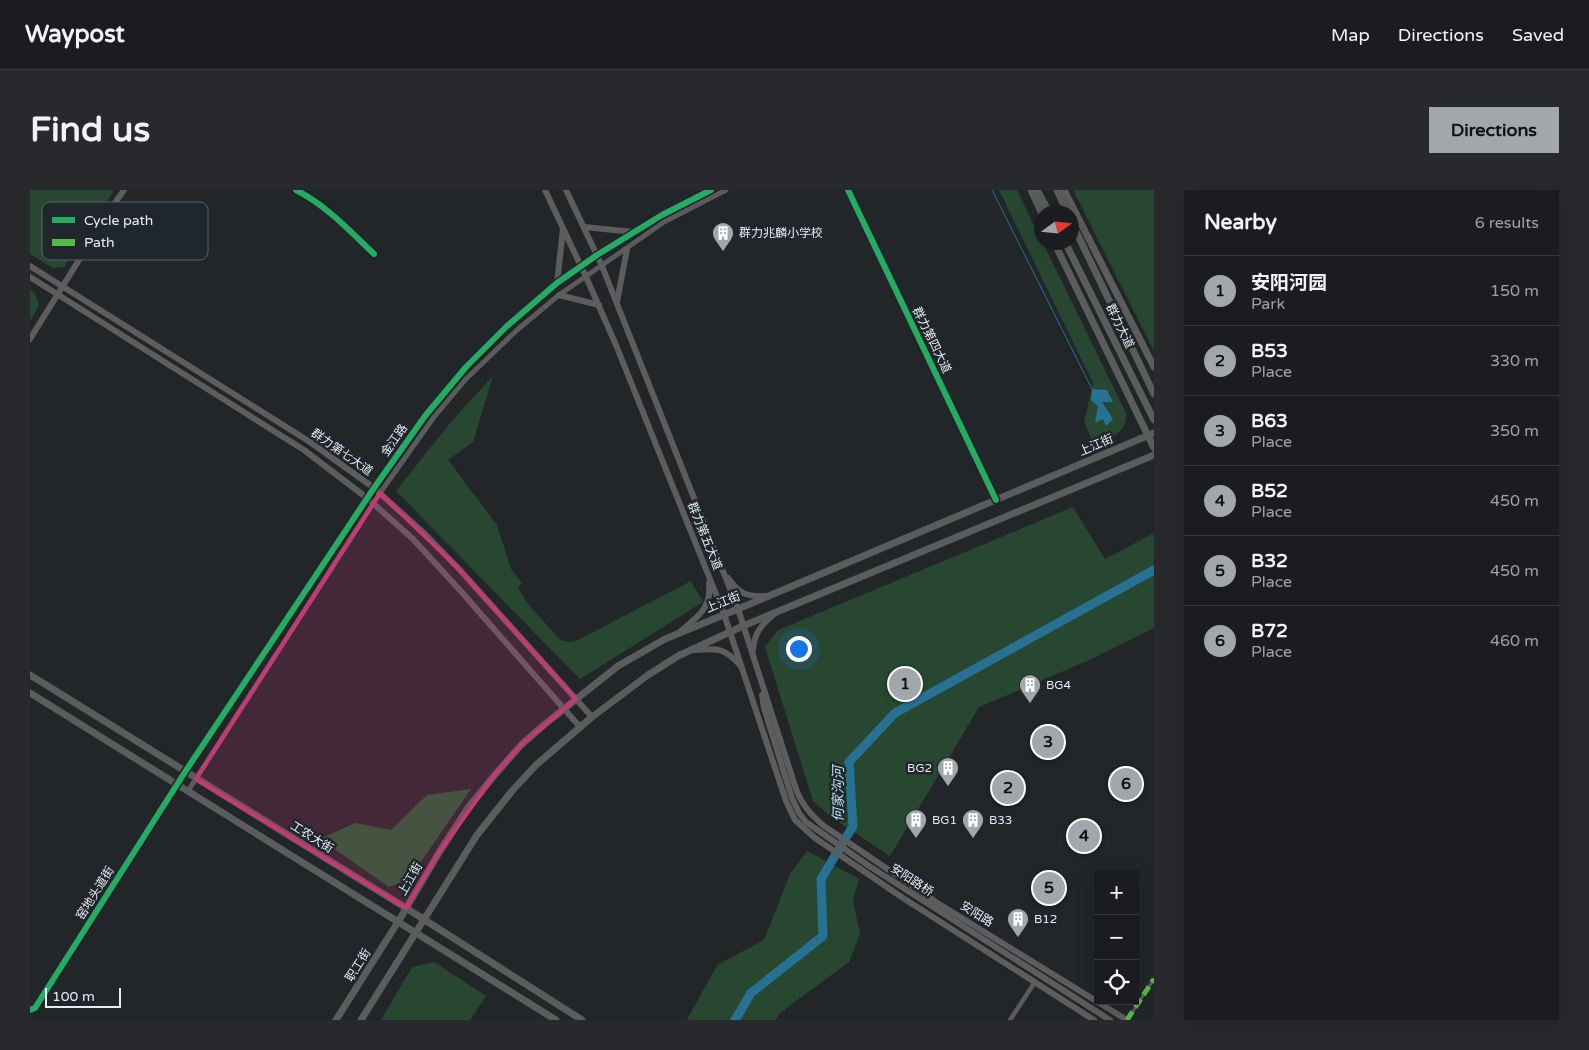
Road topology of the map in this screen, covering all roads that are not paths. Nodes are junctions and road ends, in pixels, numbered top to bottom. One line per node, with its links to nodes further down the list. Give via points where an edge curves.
1 (124, 190): 12 (main road)
2 (296, 190): 23 (street, via 336,218)
3 (544, 190): 17 (main road, 群力第五大道)
4 (566, 190): 16 (main road, 群力第五大道)
5 (712, 190): 18 (street, 金江路)
6 (726, 190): 20 (street, 金江路, via 664,222)
7 (848, 190): 47 (street, 群力第四大道)
8 (1031, 190): 13 (main road)
9 (1037, 190): 14 (main road)
10 (1057, 190): 15 (main road)
11 (1064, 190): 38 (main road)
12 (116, 202)
13 (1038, 205)
14 (1045, 205)
15 (1064, 205)
16 (584, 227): 18 (main road); 24 (main road, 群力第五大道)
17 (563, 228): 27 (main road, 群力第五大道); 31 (main road)
18 (634, 232): 24 (street, 金江路)
19 (1079, 238): 39 (main road, 群力大道)
20 (627, 249): 28 (street, 金江路); 35 (main road)
21 (1058, 250): 41 (main road)
22 (1069, 250): 40 (main road, 群力大道)
23 (374, 254)
24 (597, 255): 27 (street, 金江路); 28 (main road, 群力第五大道)
25 (80, 260): 32 (main road)
26 (30, 266): 32 (main road, 群力第七大道)
27 (580, 266): 30 (main road, 群力第五大道); 31 (street, 金江路)
28 (602, 266): 30 (street, 金江路); 35 (main road, 群力第五大道)
29 (30, 277): 33 (main road, 群力第七大道)
30 (586, 277): 34 (street, 金江路); 36 (main road, 群力第五大道)
31 (557, 283): 44 (street, 金江路, via 466,367 425,416)
32 (63, 287): 33 (main road); 44 (main road, 群力第七大道, via 310,442)
33 (58, 294): 37 (main road); 46 (main road, 群力第七大道, via 304,450)
34 (559, 294): 36 (main road); 45 (street, 金江路, via 466,379 434,417)
35 (616, 303): 49 (main road, 群力第五大道)
36 (599, 306): 50 (main road, 群力第五大道)
37 (30, 339)
38 (1154, 367)
39 (1154, 394)
40 (1154, 420)
41 (1151, 434): 42 (main road); 47 (main road, 上江街)
42 (1154, 448)
43 (1154, 455): 53 (main road)
44 (374, 488): 45 (main road, 群力第七大道); 46 (street, 金江路)
45 (380, 493): 48 (street, 金江路); 64 (main road, 群力第七大道, via 459,569)
46 (367, 498): 48 (main road, 群力第七大道); 68 (street, 金江路)
47 (996, 500): 51 (main road, 上江街)
48 (374, 504): 65 (main road, 群力第七大道, via 412,538); 69 (street, 金江路)
49 (723, 571): 51 (main road, via 746,595); 52 (main road, 群力第五大道)
50 (708, 574): 54 (main road, 群力第五大道); 56 (main road, via 710,592 706,608)
51 (770, 596): 52 (main road, 上江街)
52 (738, 609): 54 (main road, 上江街); 55 (main road, 群力第五大道)
53 (775, 613): 55 (main road); 59 (main road, via 756,634)
54 (724, 614): 56 (main road, 上江街); 57 (main road, 群力第五大道)
55 (743, 626): 57 (main road); 59 (main road, 群力第五大道)
56 (681, 632): 64 (main road, 上江街, via 618,666)
57 (731, 632): 58 (main road); 60 (main road, 群力第五大道)
58 (692, 650): 60 (main road, via 723,650); 66 (main road, via 648,675)
59 (753, 657): 62 (main road, 群力第五大道)
60 (743, 668): 73 (main road, 群力第五大道, via 787,806 800,826)
61 (30, 675): 68 (main road, 工农大街)
62 (760, 676): 72 (main road, 群力第五大道, via 800,799 824,826); 88 (main road, 安阳路桥, via 764,708 792,798 806,822)
63 (30, 693): 70 (main road)
64 (576, 699): 65 (main road, 上江街); 66 (main road, 群力第七大道)
65 (564, 708): 67 (main road, 群力第七大道); 74 (main road, 上江街, via 521,745 468,808)
66 (592, 717): 67 (main road)
67 (580, 727): 75 (main road, via 512,791 478,835)
68 (185, 772): 69 (main road, 工农大街); 70 (street, 金江路)
69 (196, 778): 71 (street, 金江路); 74 (main road, 工农大街)
70 (177, 785): 71 (main road); 80 (street, 窑地头道街, via 35,1008)
71 (188, 791): 76 (main road)
72 (868, 855): 81 (main road, 安阳路)
73 (861, 869): 79 (main road, 安阳路)
74 (406, 908): 75 (main road, 工农大街); 76 (main road, 上江街)
75 (424, 920): 77 (main road); 85 (main road, 工农大街)
76 (398, 922): 77 (main road); 82 (main road, 职工街)
77 (417, 933): 83 (main road); 84 (main road)
78 (1154, 979): 89 (street)
79 (1035, 982): 86 (street); 87 (main road, 安阳路)
80 (30, 1010)
81 (1118, 1018): 89 (main road, 安阳路)
82 (336, 1020)
83 (361, 1020)
84 (556, 1020)
85 (582, 1020)
86 (1010, 1020)
87 (1094, 1020)
88 (1110, 1020)
89 (1127, 1020)

